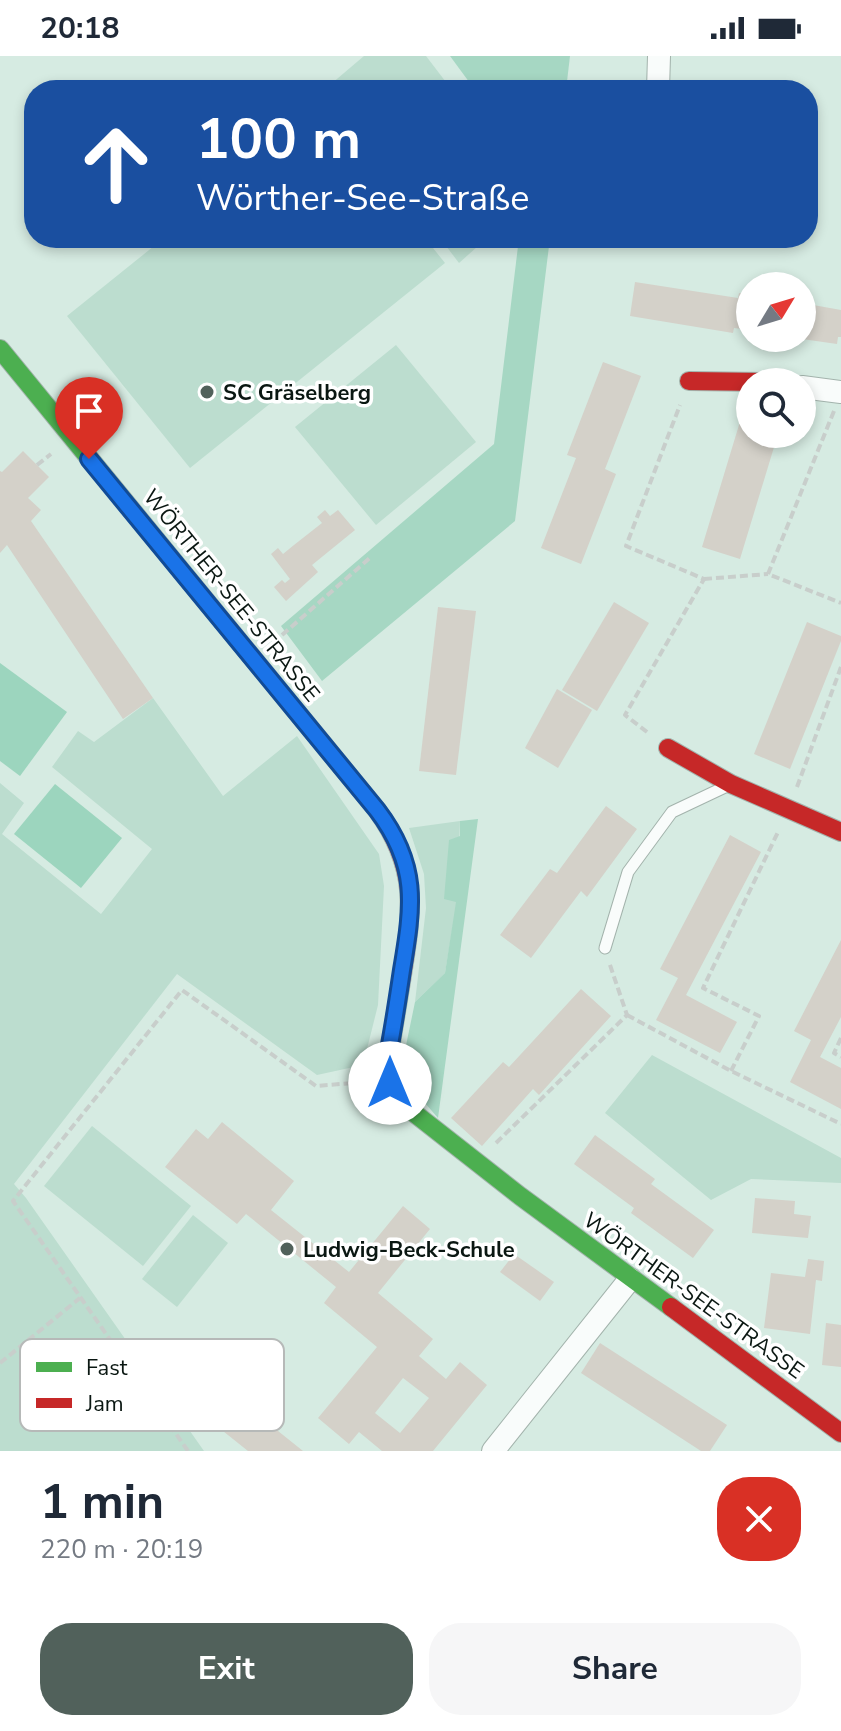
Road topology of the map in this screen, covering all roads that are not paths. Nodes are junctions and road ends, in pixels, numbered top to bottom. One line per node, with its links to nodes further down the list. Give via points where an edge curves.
1 (659, 56): 2 (street)
2 (658, 80)
3 (0, 349): 12 (street, WÖRTHER-SEE-STRASSE, via 398,840 410,880 411,919 387,1067 396,1094)
4 (689, 381): 5 (street)
5 (736, 382)
6 (816, 392): 7 (street)
7 (838, 400)
8 (668, 748): 9 (street)
9 (731, 784): 10 (street); 11 (lane, via 672,812 628,872)
10 (841, 832)
11 (605, 948)
12 (630, 1279): 13 (street, WÖRTHER-SEE-STRASSE); 14 (street)
13 (841, 1433)
14 (493, 1451)

